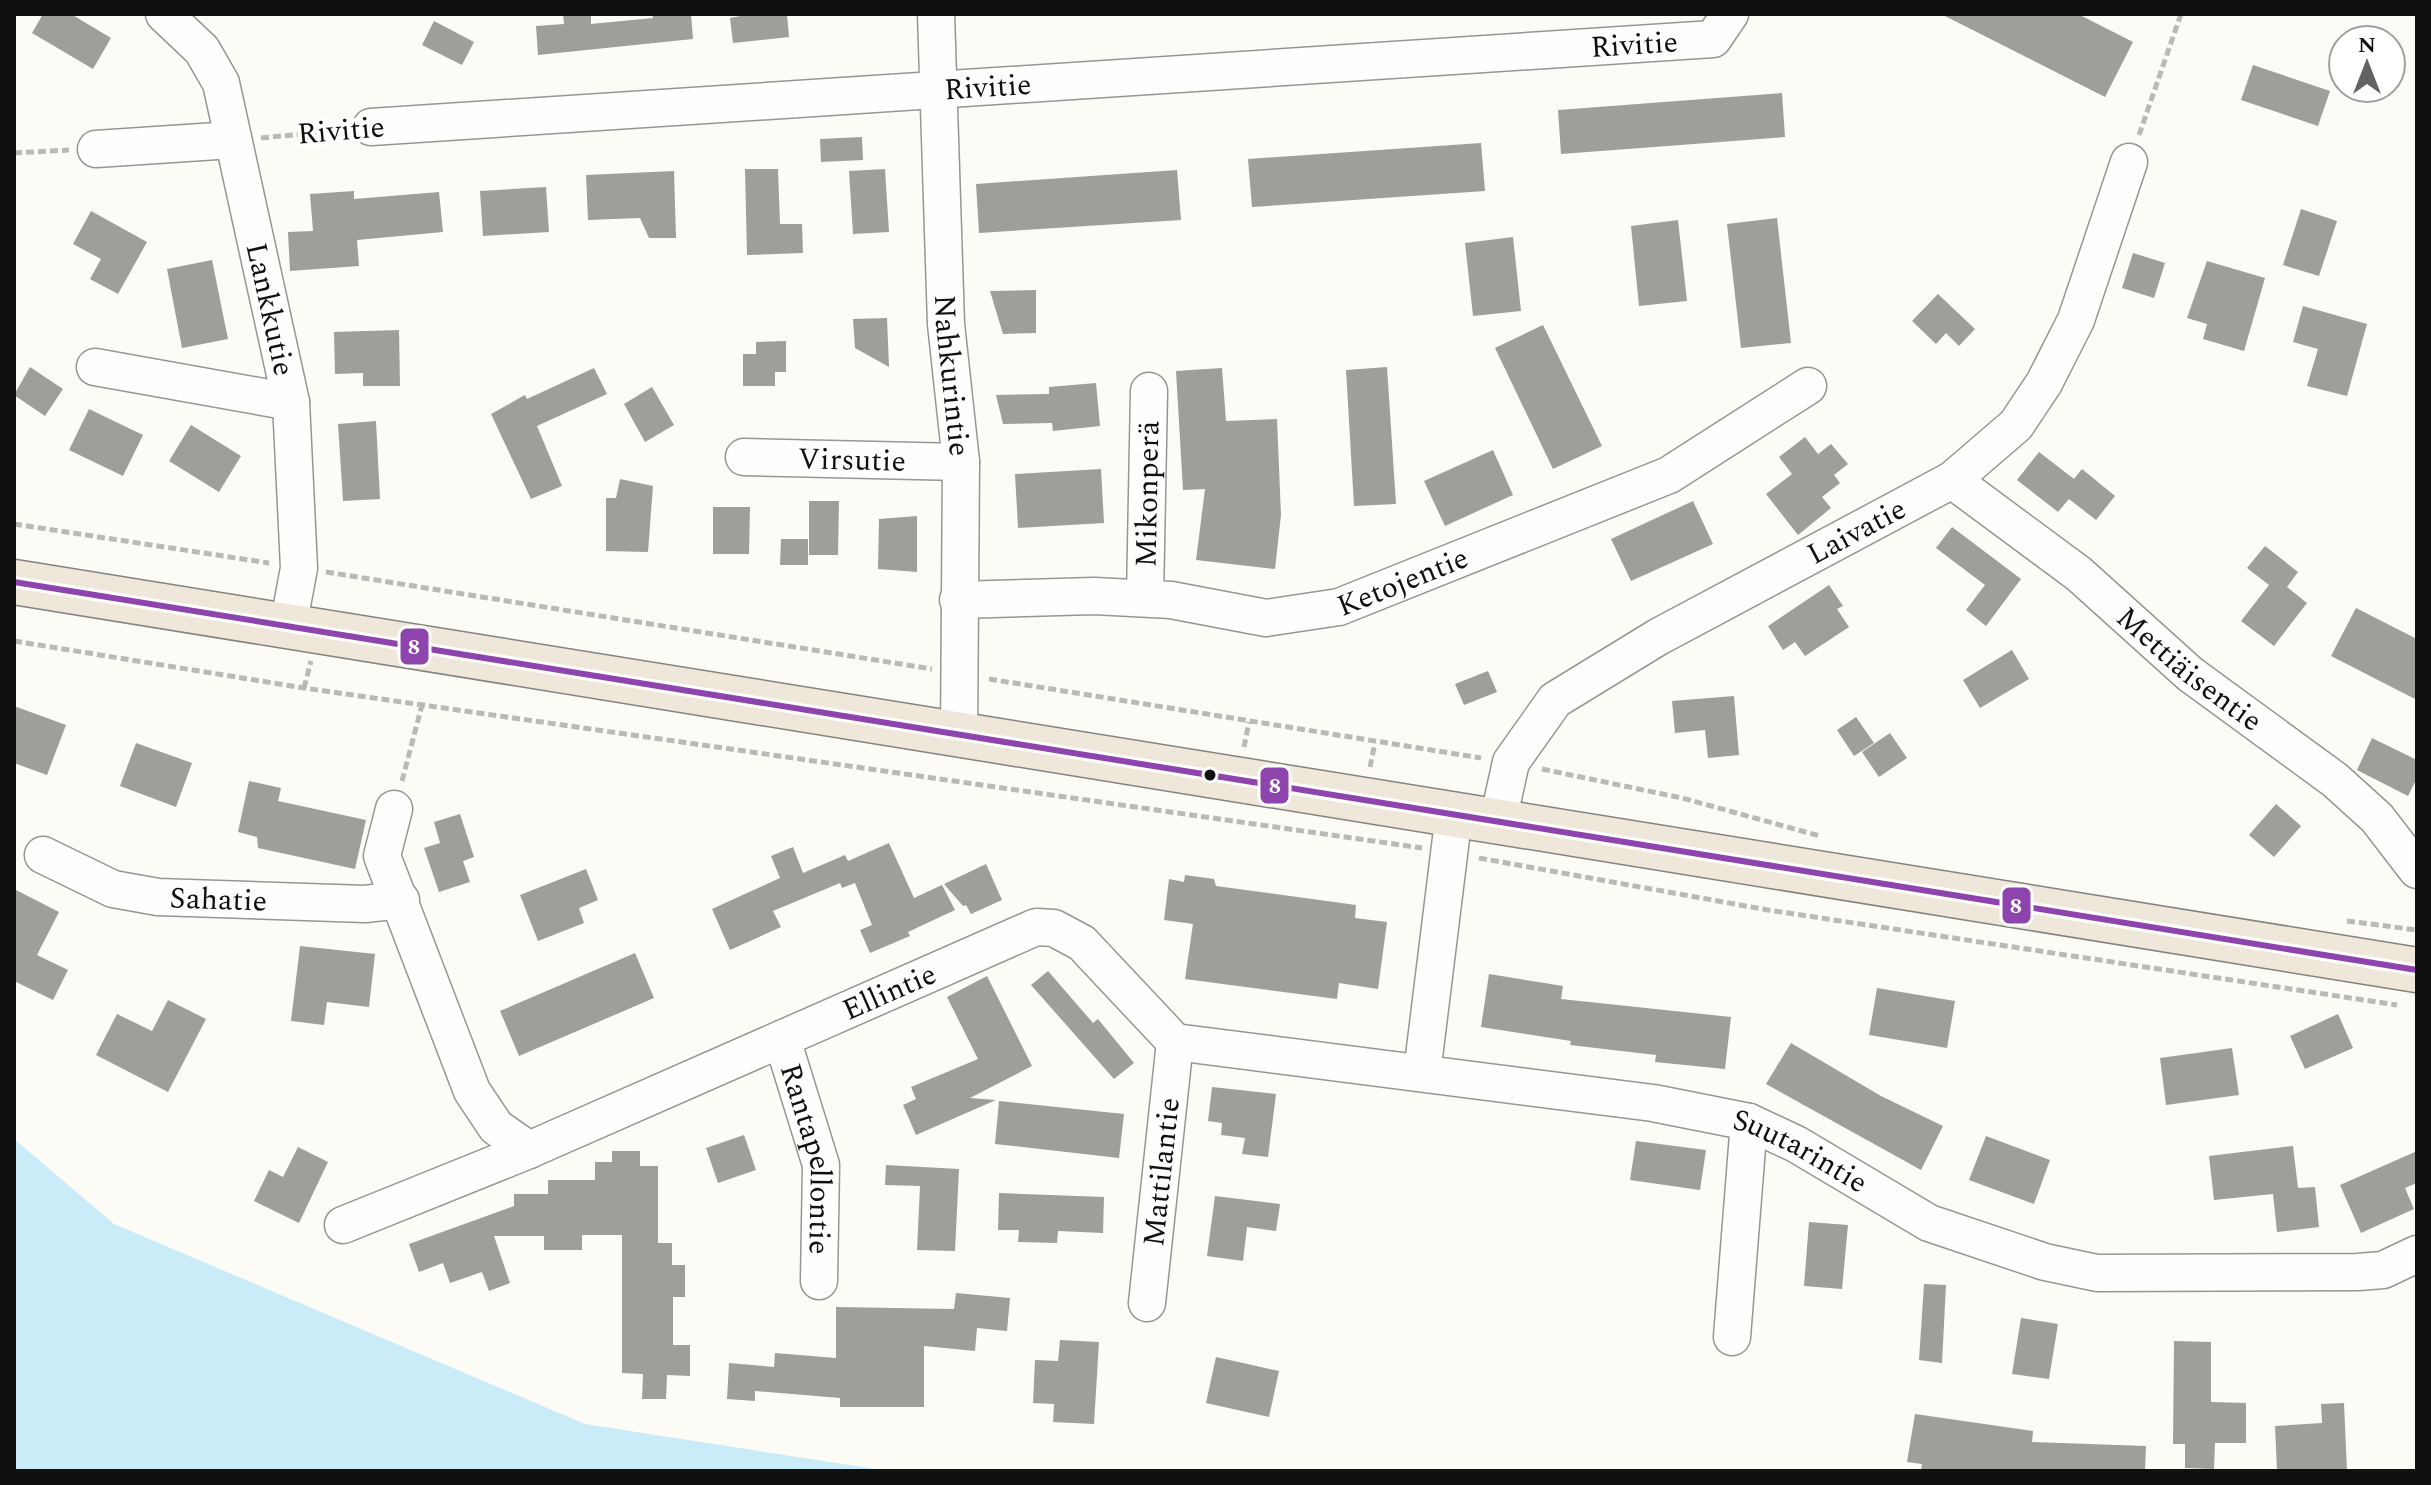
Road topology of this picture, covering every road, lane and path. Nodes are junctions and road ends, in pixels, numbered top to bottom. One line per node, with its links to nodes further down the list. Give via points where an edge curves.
1 (164, 14): 7 (street, Lankkutie, via 202,50 221,83)
2 (936, 14): 5 (street, Nahkurintie)
3 (1730, 14): 5 (street, Rivitie, via 1713,39)
4 (2181, 14): 10 (path)
5 (937, 89): 6 (street, Rivitie); 16 (street, Nahkurintie, via 946,324)
6 (371, 127): 7 (path, Rivitie)
7 (232, 140): 8 (street); 14 (street, Lankkutie)
8 (96, 149): 9 (path)
9 (14, 153)
10 (2129, 162): 17 (street, Laivatie, via 2076,320 2044,383 2016,425)
11 (95, 367): 14 (street)
12 (1808, 386): 21 (street, Ketojentie, via 1669,475 1339,607 1266,618)
13 (1149, 391): 21 (street, Mikonperä)
14 (291, 402): 19 (street, Lankkutie)
15 (744, 457): 16 (street, Virsutie)
16 (961, 462): 22 (street, Nahkurintie)
17 (1952, 480): 30 (street, Laivatie, via 1658,637 1555,700); 36 (street, Mettiäisentie, via 2079,574 2190,674 2335,780 2377,818)
18 (14, 524): 19 (path)
19 (299, 568): 23 (street, Lankkutie); 25 (path)
20 (14, 582): 23 (main road)
21 (1145, 598): 22 (street, Ketojentie)
22 (958, 600): 25 (street, Nahkurintie)
23 (288, 627): 28 (main road)
24 (14, 641): 26 (path)
25 (960, 674): 27 (path); 28 (street, Nahkurintie)
26 (422, 705): 31 (path); 33 (path)
27 (1249, 722): 29 (path, via 1246,747); 30 (path)
28 (959, 737): 33 (main road)
29 (1231, 745)
30 (1511, 762): 32 (street, Laivatie); 34 (path, via 1682,798)
31 (394, 809): 37 (street, via 382,856)
32 (1498, 821): 33 (main road); 40 (main road)
33 (1452, 833): 40 (path, via 1768,910); 43 (street)
34 (1830, 839)
35 (43, 855): 37 (street, Sahatie, via 113,889 158,897 365,904)
36 (2417, 870)
37 (401, 900): 45 (street, via 472,1091 496,1127)
38 (2341, 920): 39 (path)
39 (2417, 930)
40 (2410, 988)
41 (782, 1039): 42 (street, Ellintie, via 1036,927 1054,928 1082,943); 45 (street, Ellintie); 48 (street, Rantapellontie, via 821,1165)
42 (1175, 1042): 43 (street); 49 (street, Mattilantie)
43 (1422, 1073): 44 (street, Suutarintie, via 1653,1103)
44 (1749, 1122): 47 (street, Suutarintie, via 1929,1223 2045,1262 2097,1273 2358,1272 2383,1270); 50 (street)
45 (529, 1150): 46 (street, Ellintie)
46 (343, 1225)
47 (2417, 1254)
48 (819, 1281)
49 (1147, 1303)
50 (1732, 1337)

